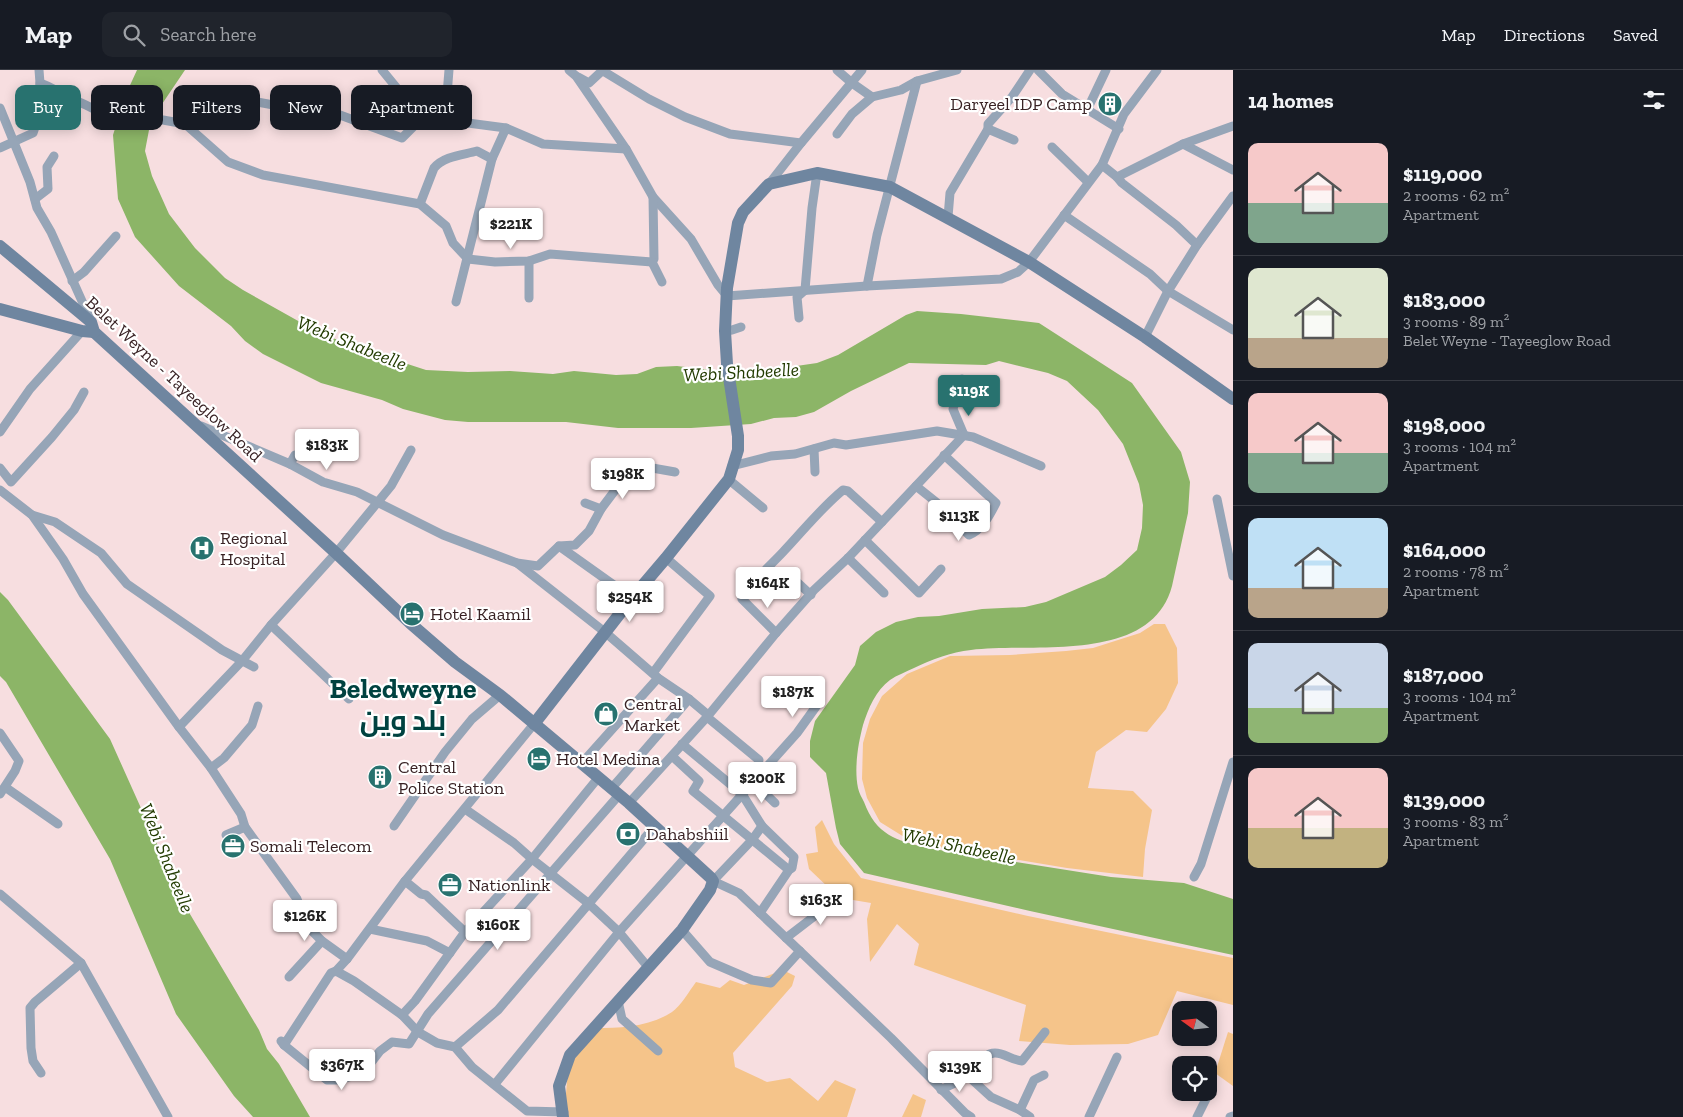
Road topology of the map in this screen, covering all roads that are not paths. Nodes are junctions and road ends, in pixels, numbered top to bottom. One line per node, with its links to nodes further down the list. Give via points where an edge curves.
1 (38, 70): 14 (street)
2 (382, 70): 16 (street)
3 (449, 70): 17 (street)
4 (603, 70): 12 (street, via 589,83); 37 (street, via 685,117 730,134)
5 (837, 70): 15 (street)
6 (862, 70): 15 (street)
7 (957, 70): 13 (street)
8 (1030, 70): 29 (street, via 988,124)
9 (1038, 70): 22 (street, via 1062,94)
10 (1106, 70): 22 (street)
11 (1157, 70): 30 (street, via 1124,114)
12 (572, 73): 41 (street)
13 (917, 81): 18 (street, via 901,90); 49 (street)
14 (40, 82): 20 (street); 36 (street, via 33,133)
15 (852, 83): 18 (street); 37 (street)
16 (394, 85)
17 (448, 85)
18 (872, 96): 34 (street, via 852,114)
19 (260, 102): 23 (street)
20 (91, 107)
21 (0, 108): 36 (street)
22 (1087, 110): 30 (street)
23 (351, 119)
24 (163, 120): 25 (street)
25 (173, 122)
26 (472, 124): 28 (street)
27 (1233, 126): 38 (street)
28 (506, 128): 41 (street, via 543,144); 43 (street)
29 (988, 129): 35 (street); 56 (street, via 950,192)
30 (1119, 129): 44 (street)
31 (192, 130): 54 (street, via 228,162 263,175)
32 (380, 130): 33 (street, via 402,138)
33 (410, 130)
34 (837, 134)
35 (1014, 140)
36 (13, 142): 40 (street); 53 (street)
37 (801, 143): 50 (street)
38 (1183, 144): 45 (street); 47 (street)
39 (1052, 147): 48 (street)
40 (0, 148)
41 (626, 149): 51 (street)
42 (54, 156): 53 (street, via 47,167 48,189)
43 (492, 159): 54 (street, via 477,151 446,159 434,168); 60 (street)
44 (1102, 165): 47 (street); 48 (street)
45 (1233, 170)
46 (817, 173): 49 (street); 50 (street); 67 (street)
47 (1117, 177): 58 (street)
48 (1088, 182): 55 (street)
49 (890, 187): 56 (street); 66 (street)
50 (760, 189): 69 (street, via 738,223)
51 (653, 196): 62 (street); 69 (street, via 691,239)
52 (1233, 196): 58 (street)
53 (35, 199): 64 (street)
54 (420, 204): 60 (street, via 446,226 453,243)
55 (1064, 215): 63 (street); 68 (street, via 1150,274)
56 (948, 217): 63 (street)
57 (116, 236): 64 (street)
58 (1197, 245): 68 (street)
59 (0, 246): 76 (street, Belet Weyne - Tayeeglow Road)
60 (468, 258): 61 (street, via 494,262); 71 (street)
61 (529, 261): 62 (street, via 550,254); 70 (street)
62 (652, 262): 65 (street)
63 (1029, 262): 66 (street, via 1018,272 1001,279); 78 (street)
64 (72, 281): 76 (street)
65 (662, 282)
66 (867, 286): 67 (street)
67 (805, 290): 69 (street); 73 (street, via 797,297)
68 (1168, 291): 77 (street); 78 (street)
69 (726, 296): 74 (street)
70 (529, 298)
71 (456, 302)
72 (0, 309): 76 (street)
73 (799, 318)
74 (722, 323): 75 (street, via 732,330); 90 (street, via 738,436 738,450)
75 (741, 327)
76 (89, 328): 82 (street, Belet Weyne - Tayeeglow Road); 83 (street, via 30,389)
77 (1233, 330)
78 (1145, 337): 81 (street)
79 (962, 379): 84 (street, via 952,409)
80 (84, 392): 92 (street, via 74,410 11,482)
81 (1233, 399)
82 (192, 423): 89 (street); 107 (street, Belet Weyne - Tayeeglow Road)
83 (0, 432)
84 (964, 435): 85 (street, via 937,431 846,445 834,443); 88 (street); 91 (street)
85 (814, 449): 90 (street); 94 (street)
86 (411, 450): 100 (street)
87 (295, 455): 89 (street)
88 (944, 455): 96 (street); 96 (street, via 996,502 976,532 969,535)
89 (290, 464): 100 (street, via 323,482 357,492)
90 (732, 466): 95 (street)
91 (1041, 466)
92 (0, 468)
93 (674, 472): 102 (street, via 641,466 624,477)
94 (815, 472)
95 (728, 479): 101 (street); 109 (street)
96 (916, 486): 104 (street)
97 (0, 490): 103 (street)
98 (1217, 499): 108 (street, via 1224,540)
99 (586, 503): 102 (street)
100 (377, 504): 107 (street); 111 (street, via 443,535)
101 (763, 508)
102 (601, 509): 106 (street, via 589,531 575,545)
103 (32, 515): 121 (street, via 55,522 101,553 127,584); 131 (street, via 83,594)
104 (882, 522): 105 (street); 120 (street, via 848,491 843,490 824,505 742,599)
105 (865, 540): 110 (street); 112 (street, via 919,593)
106 (559, 546): 111 (street, via 538,566); 117 (street)
107 (336, 553): 118 (street); 124 (street, Belet Weyne - Tayeeglow Road, via 410,624)
108 (1232, 556): 113 (street)
109 (666, 558): 117 (street); 123 (street, via 710,596)
110 (848, 558): 115 (street); 116 (street)
111 (516, 563): 119 (street)
112 (941, 569)
113 (1233, 576)
114 (797, 582): 116 (street)
115 (884, 593)
116 (811, 595): 120 (street)
117 (632, 598): 119 (street)
118 (270, 626): 121 (street); 125 (street)
119 (606, 633): 123 (street); 130 (street)
120 (776, 633): 129 (street)
121 (242, 661): 122 (street); 131 (street)
122 (254, 666)
123 (656, 675): 126 (street); 136 (street)
124 (500, 695): 130 (street, Belet Weyne - Tayeeglow Road); 148 (street, via 472,719)
125 (349, 699)
126 (689, 699): 129 (street); 142 (street)
127 (820, 702): 139 (street)
128 (258, 706): 137 (street, via 252,725 224,758)
129 (708, 716): 133 (street); 139 (street, via 758,760)
130 (534, 724): 136 (street, Belet Weyne - Tayeeglow Road); 144 (street)
131 (179, 727): 137 (street)
132 (0, 733): 140 (street, via 19,761)
133 (682, 744): 134 (street); 141 (street)
134 (672, 756): 142 (street); 145 (street, via 699,781 693,791)
135 (1233, 762): 157 (street)
136 (581, 764): 138 (street, Belet Weyne - Tayeeglow Road)
137 (211, 768): 147 (street, via 241,814)
138 (598, 778): 142 (street, Belet Weyne - Tayeeglow Road); 154 (street)
139 (753, 782): 141 (street); 143 (street)
140 (2, 790): 146 (street)
141 (742, 794): 145 (street); 150 (street)
142 (619, 796): 149 (street, Belet Weyne - Tayeeglow Road); 156 (street)
143 (775, 803)
144 (465, 809): 154 (street); 158 (street)
145 (723, 816): 152 (street); 153 (street)
146 (58, 824)
147 (245, 826): 151 (street); 169 (street, via 297,899 307,926)
148 (394, 826)
149 (655, 826): 153 (street, Belet Weyne - Tayeeglow Road); 162 (street)
150 (762, 826): 152 (street); 155 (street, via 794,857)
151 (226, 835)
152 (752, 840): 155 (street); 159 (street)
153 (686, 856): 159 (street, Belet Weyne - Tayeeglow Road); 167 (street)
154 (532, 859): 156 (street); 166 (street)
155 (789, 870): 163 (street)
156 (550, 873): 162 (street); 179 (street, via 428,1014)
157 (1194, 877)
158 (405, 881): 164 (street); 166 (street)
159 (713, 881): 163 (street, via 739,893); 165 (street)
160 (0, 894): 173 (street)
161 (842, 895): 168 (street)
162 (588, 902): 167 (street); 181 (street, via 498,1010)
163 (760, 913): 168 (street)
164 (370, 929): 171 (street, via 427,941); 172 (street)
165 (682, 930): 170 (street, via 710,962 752,980 771,982); 174 (street)
166 (465, 932): 171 (street)
167 (619, 932): 174 (street); 187 (street)
168 (786, 938): 170 (street)
169 (322, 941): 172 (street); 176 (street)
170 (800, 951): 188 (street)
171 (450, 953): 178 (street)
172 (347, 960): 175 (street)
173 (81, 963): 184 (street, via 30,1008 33,1062); 193 (street)
174 (648, 967): 177 (street)
175 (336, 971): 178 (street); 179 (street, via 331,973 282,1042 327,1080 363,1073 380,1051 392,1042 409,1044)
176 (288, 976)
177 (618, 1001): 182 (street, via 622,1019); 191 (street, via 570,1055 559,1086)
178 (402, 1015): 179 (street)
179 (418, 1032): 181 (street, via 437,1043)
180 (1045, 1032): 186 (street, via 1022,1061 994,1053 987,1055)
181 (455, 1047): 187 (street, via 472,1067)
182 (658, 1051)
183 (1117, 1057): 195 (street)
184 (41, 1073)
185 (1044, 1075): 190 (street, via 1034,1080)
186 (968, 1076): 188 (street); 190 (street, via 991,1097)
187 (495, 1084): 191 (street, via 527,1111)
188 (941, 1090): 192 (street)
189 (1205, 1101): 196 (street)
190 (1020, 1110): 194 (street)
191 (564, 1115)
192 (966, 1116)
193 (168, 1117)
194 (1030, 1117)
195 (1089, 1117)
196 (1197, 1117)

